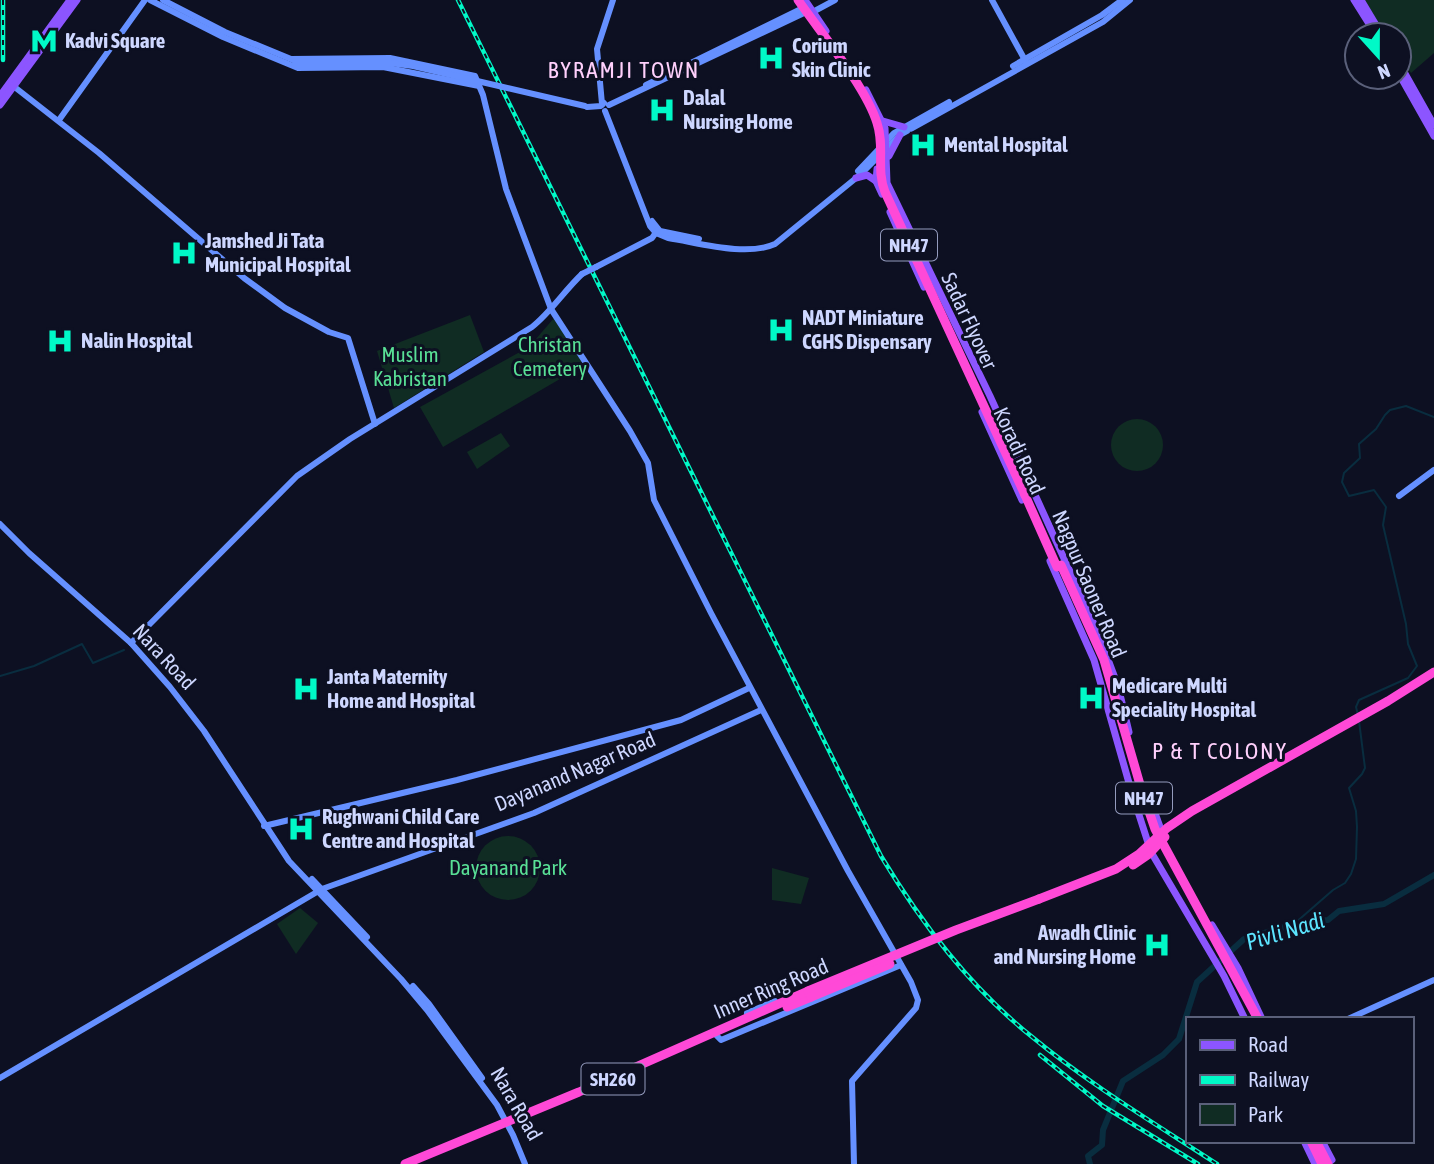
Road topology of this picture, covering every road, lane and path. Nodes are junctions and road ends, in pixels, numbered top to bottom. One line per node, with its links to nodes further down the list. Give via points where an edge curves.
1 (68, 0): 17 (street); 22 (main road, bridge)
2 (78, 0): 19 (street); 23 (main road, bridge)
3 (148, 0): 16 (street, via 223,37); 25 (street)
4 (163, 0): 16 (street)
5 (613, 0): 24 (street, via 597,49)
6 (835, 0): 12 (street)
7 (992, 0): 15 (street)
8 (1122, 0): 15 (street)
9 (1130, 0): 15 (street, via 1103,22)
10 (1354, 0): 13 (main road)
11 (1361, 0): 14 (main road)
12 (803, 6): 24 (street); 26 (main road, Koradi Road, via 862,84); 31 (main road, Koradi Road / NH47, via 867,105); 42 (highway, Sadar Flyover / NH47, bridge, via 879,119 885,187)
13 (1367, 21)
14 (1374, 21)
15 (1026, 61): 28 (street); 29 (street)
16 (292, 62): 18 (street, via 308,69 383,67); 18 (street, via 390,58 475,76); 24 (street, bridge, via 413,66 586,107)
17 (8, 81): 19 (street); 22 (street)
18 (479, 86): 37 (street, via 506,189)
19 (15, 87): 23 (street); 25 (street)
20 (1413, 88): 27 (main road)
21 (1409, 91): 30 (main road)
22 (0, 94)
23 (0, 106)
24 (605, 106): 36 (street, via 650,226)
25 (59, 120): 40 (street, via 244,278 285,308 348,338)
26 (883, 121): 28 (main road); 31 (main road, Koradi Road)
27 (1434, 125)
28 (904, 127): 31 (street)
29 (900, 135): 31 (street); 32 (main road)
30 (1434, 136)
31 (883, 148): 32 (main road, Koradi Road / NH47); 33 (street); 34 (main road, Koradi Road / NH47); 35 (street)
32 (887, 161): 38 (main road, Koradi Road / NH47, via 887,183)
33 (856, 178): 34 (main road, via 867,175); 35 (street)
34 (876, 181): 39 (main road, Koradi Road / NH47)
35 (820, 205): 36 (street, via 770,246 750,251 668,238)
36 (657, 231): 37 (street, bridge, via 582,274)
37 (551, 309): 40 (street, via 532,327); 50 (street, via 648,463 654,500)
38 (964, 342): 39 (main road); 42 (main road, Koradi Road)
39 (952, 347): 44 (main road, Koradi Road / NH47)
40 (375, 424): 47 (street, via 297,476)
41 (1434, 470): 43 (street)
42 (1030, 495): 44 (highway, Sadar Flyover)
43 (1399, 496)
44 (1035, 509): 46 (highway, Nagpur Saoner Road / NH47); 46 (highway, Nagpur Saoner Road / NH47); 53 (main road, Koradi Road / NH47, via 1056,541 1109,660); 54 (main road, Koradi Road / NH47, via 1094,660)
45 (0, 524): 47 (street, Nara Road)
46 (1059, 566): 67 (highway, Nagpur Saoner Road / NH47, bridge, via 1098,660 1155,838); 68 (highway, Nagpur Saoner Road / NH47, bridge, via 1104,660 1155,829)
47 (131, 643): 55 (street, Nara Road, via 204,731)
48 (1434, 671): 52 (highway, SH260)
49 (1434, 678): 52 (highway, SH260)
50 (749, 688): 51 (street); 55 (street, via 681,720)
51 (761, 710): 59 (street, Dayanand Nagar Road, via 534,813); 62 (street)
52 (1359, 719): 56 (highway, SH260)
53 (1143, 779): 54 (main road); 56 (main road, Koradi Road)
54 (1129, 785): 58 (main road, Koradi Road / NH47)
55 (264, 826): 59 (street, Nara Road)
56 (1163, 836): 57 (main road); 58 (highway, SH260)
57 (1169, 849): 58 (main road); 60 (main road)
58 (1152, 852): 61 (main road, Koradi Road); 65 (highway, Inner Ring Road / SH260, bridge, via 1118,874)
59 (320, 890): 73 (street, Dayanand Nagar Road); 74 (street, Nara Road, via 401,979); 74 (street, Nara Road, via 429,1004)
60 (1214, 930): 61 (main road); 69 (main road, via 1238,968)
61 (1202, 938): 66 (main road, Koradi Road)
62 (893, 952): 63 (street); 71 (street, via 736,1018)
63 (901, 965): 72 (street, via 721,1040); 82 (street, via 918,1000 916,1008 852,1081)
64 (1434, 980): 70 (street)
65 (810, 994): 71 (highway, Inner Ring Road); 72 (highway, Inner Ring Road / SH260)
66 (1244, 1017)
67 (1250, 1017)
68 (1259, 1017)
69 (1259, 1017)
70 (1352, 1017)
71 (737, 1022): 74 (highway, Inner Ring Road)
72 (716, 1035): 74 (highway, Inner Ring Road / SH260)
73 (0, 1078)
74 (509, 1122): 79 (highway, Inner Ring Road); 80 (highway, Inner Ring Road / SH260); 81 (street, Nara Road)
75 (1305, 1143): 83 (main road)
76 (1315, 1143): 78 (highway, bridge)
77 (1322, 1143): 78 (main road)
78 (1326, 1163)
79 (405, 1164)
80 (416, 1164)
81 (527, 1164)
82 (854, 1164)
83 (1315, 1164)

